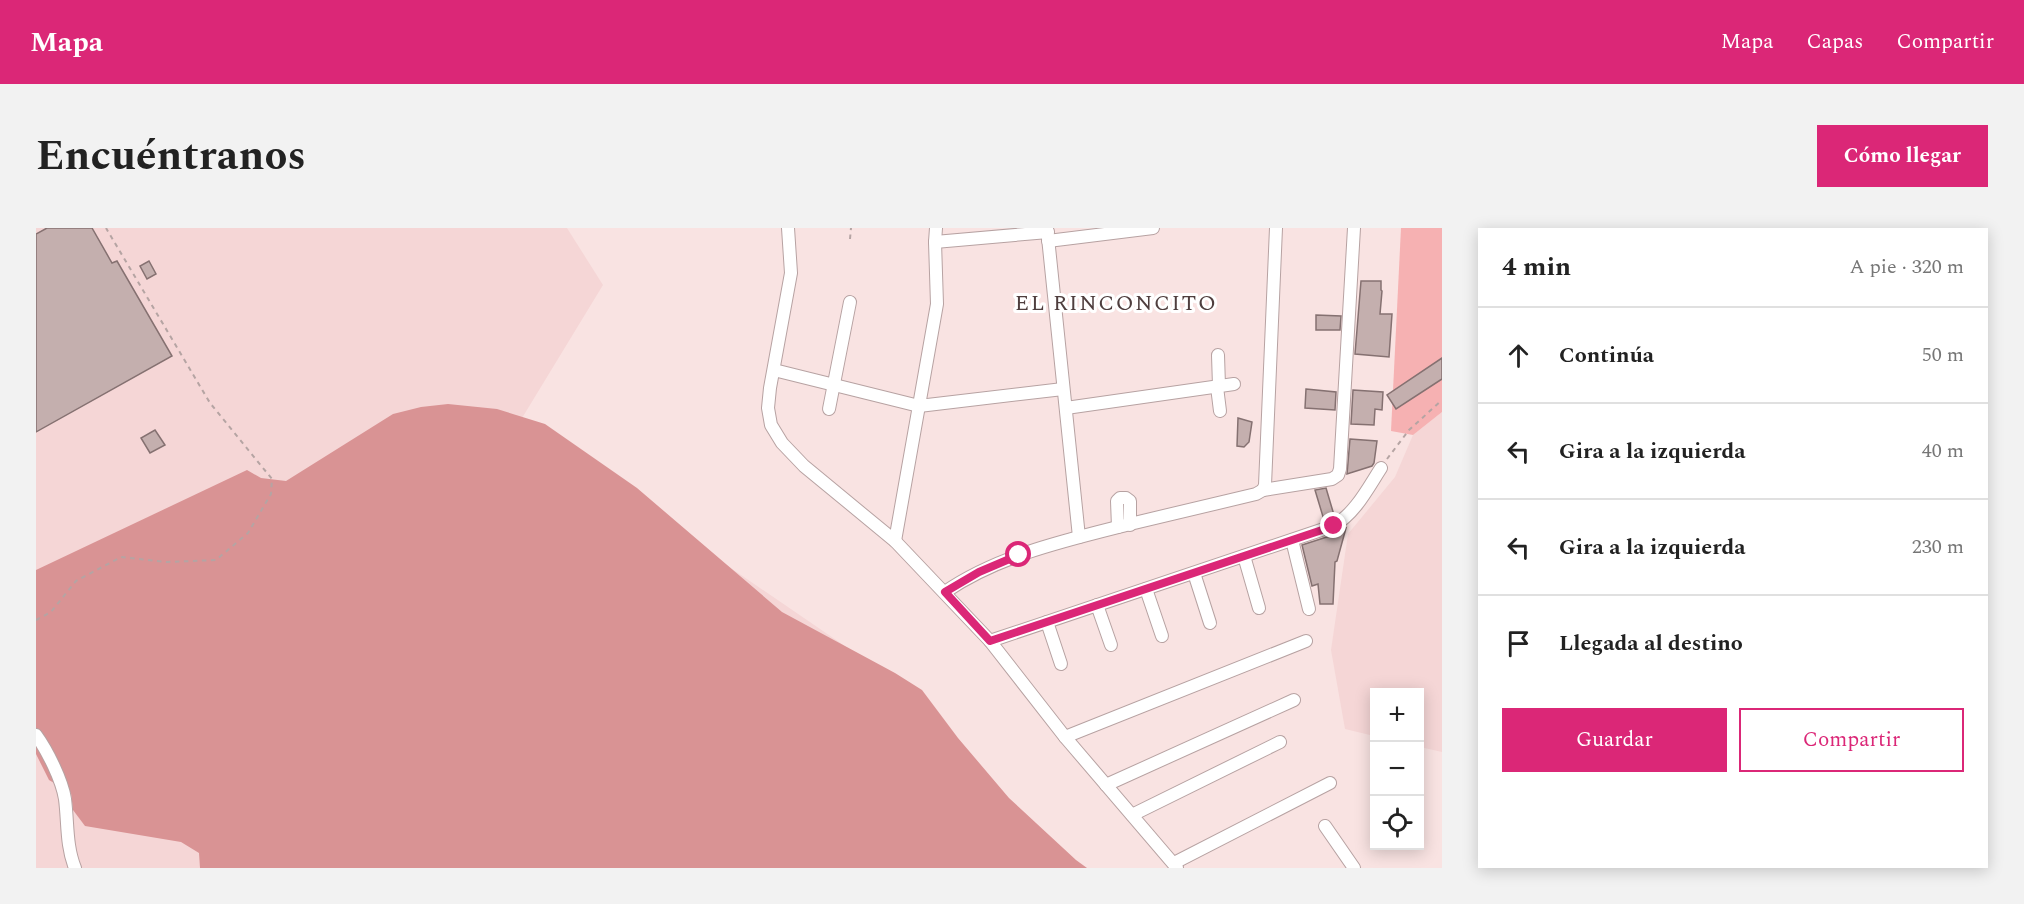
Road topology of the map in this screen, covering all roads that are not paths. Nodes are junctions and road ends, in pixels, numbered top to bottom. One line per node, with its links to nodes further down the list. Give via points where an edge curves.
1 (788, 228): 10 (street, via 791,273)
2 (936, 228): 7 (street)
3 (1153, 228): 6 (street)
4 (1276, 228): 20 (street)
5 (1354, 228): 20 (street, via 1338,475)
6 (1048, 234): 7 (street); 14 (street)
7 (935, 242): 15 (street, via 937,304)
8 (850, 303): 12 (street)
9 (1218, 355): 13 (street)
10 (774, 370): 12 (street); 23 (street, via 768,408 771,425 782,443)
11 (1234, 384): 13 (street)
12 (834, 385): 15 (street); 17 (street)
13 (1218, 386): 16 (street); 18 (street)
14 (1063, 388): 15 (street); 16 (street)
15 (919, 406): 23 (street)
16 (1066, 408): 21 (street)
17 (829, 409)
18 (1220, 411)
19 (1382, 468): 22 (street, via 1343,521)
20 (1263, 490): 21 (street)
21 (1079, 537): 27 (street, via 1019,555)
22 (1292, 540): 24 (street); 30 (street)
23 (895, 541): 27 (street)
24 (1244, 556): 25 (street); 29 (street)
25 (1194, 573): 26 (street); 32 (street)
26 (1146, 589): 28 (street); 33 (street)
27 (945, 592): 34 (street)
28 (1097, 606): 31 (street); 36 (street)
29 (1259, 608)
30 (1309, 609)
31 (1047, 622): 34 (street); 37 (street)
32 (1210, 623)
33 (1162, 636)
34 (990, 641): 40 (street)
35 (1306, 641): 40 (street)
36 (1111, 645)
37 (1061, 664)
38 (1294, 700): 43 (street)
39 (36, 735): 47 (street, via 46,748 64,795)
40 (1065, 737): 43 (street)
41 (1280, 742): 44 (street)
42 (1330, 783): 46 (street)
43 (1106, 785): 44 (street)
44 (1132, 815): 46 (street)
45 (1325, 826): 48 (street)
46 (1175, 866)
47 (75, 868)
48 (1354, 868)

